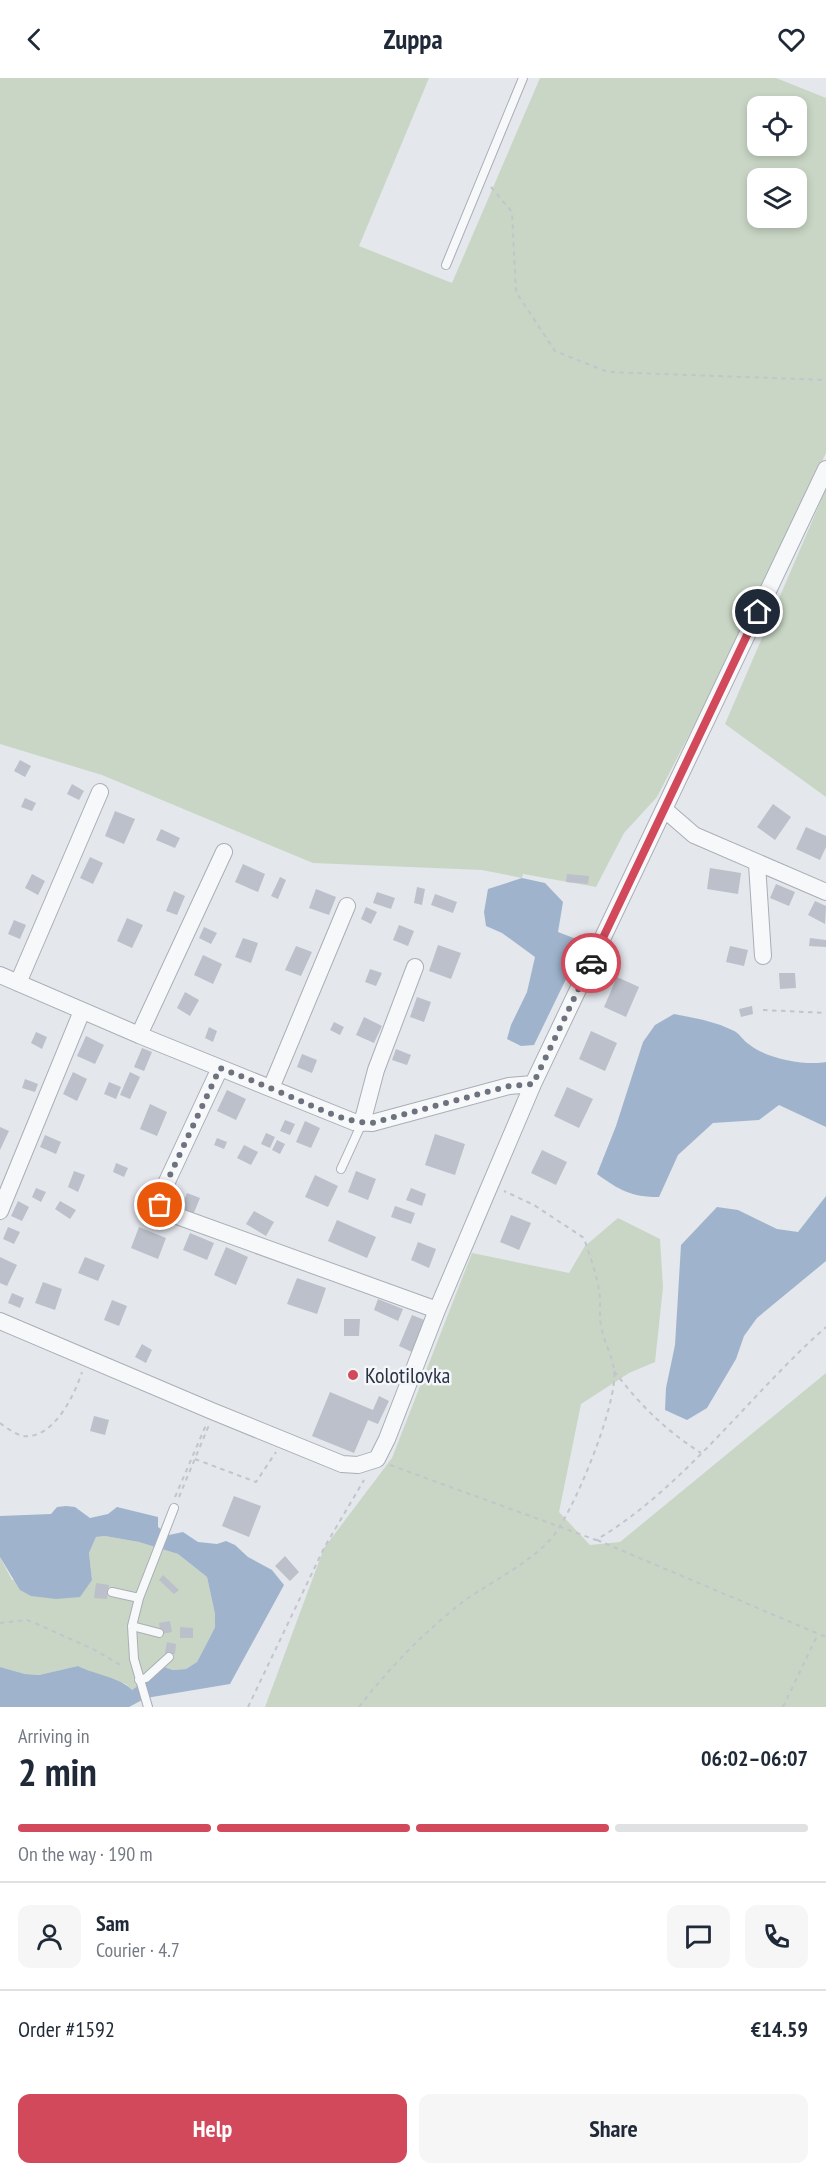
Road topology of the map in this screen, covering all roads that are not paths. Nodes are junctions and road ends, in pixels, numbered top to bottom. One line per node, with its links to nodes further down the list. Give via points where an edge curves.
1 (523, 78): 2 (lane)
2 (446, 265)
3 (826, 470): 5 (street)
4 (100, 792): 13 (street)
5 (664, 809): 7 (street, via 694,835); 17 (street)
6 (224, 852): 15 (street)
7 (757, 864): 8 (street); 10 (street)
8 (826, 892)
9 (347, 906): 18 (street)
10 (763, 956)
11 (415, 967): 19 (street, via 376,1070)
12 (0, 975): 13 (street)
13 (18, 983): 14 (street)
14 (82, 1011): 15 (street); 21 (street)
15 (140, 1035): 16 (street)
16 (220, 1068): 18 (street); 22 (street, via 164,1188 160,1205 166,1212)
17 (533, 1084): 19 (street, via 509,1086); 22 (street)
18 (271, 1088): 19 (street, via 330,1114)
19 (362, 1123): 20 (lane)
20 (340, 1169)
21 (0, 1211)
22 (437, 1310): 23 (street, via 377,1459 358,1465 342,1464 211,1418)
23 (0, 1321)
24 (174, 1508): 26 (lane)
25 (112, 1592): 26 (lane)
26 (139, 1598): 27 (lane)
27 (132, 1626): 28 (lane); 30 (lane)
28 (159, 1633)
29 (169, 1657): 30 (lane)
30 (139, 1680): 31 (lane)
31 (148, 1707)

